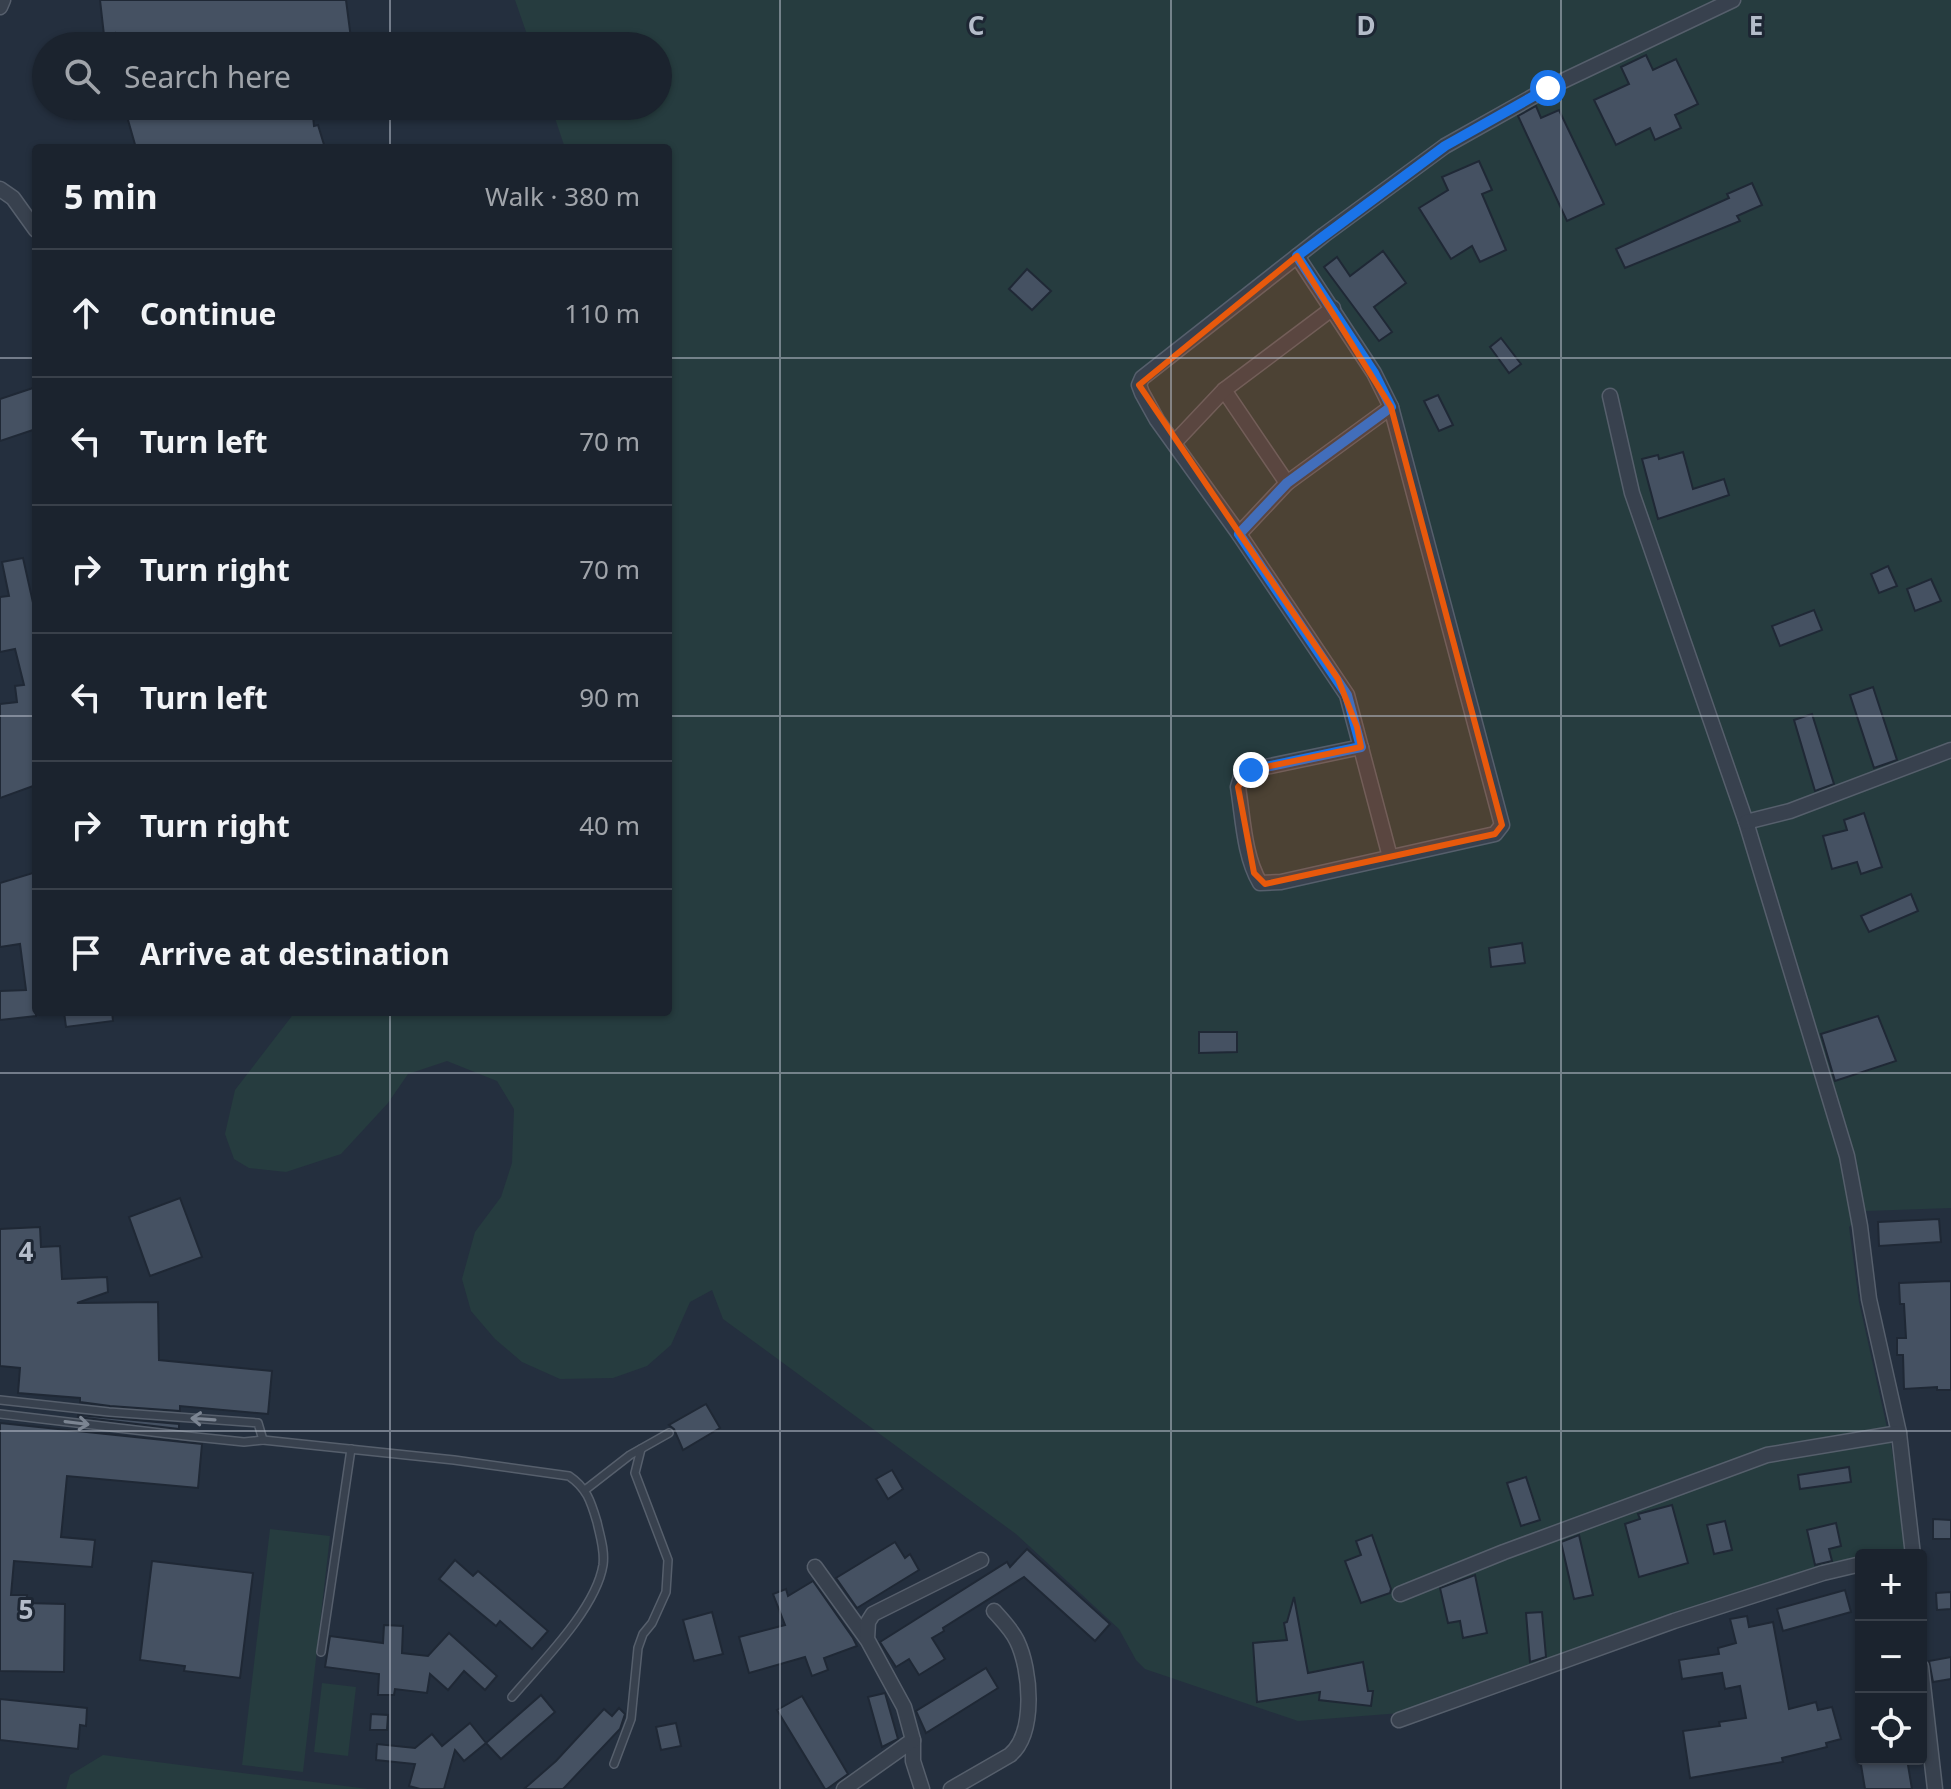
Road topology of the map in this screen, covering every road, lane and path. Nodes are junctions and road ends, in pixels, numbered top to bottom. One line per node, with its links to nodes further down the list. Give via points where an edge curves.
1 (3, 0): 3 (street)
2 (1733, 0): 6 (street, via 1474,128)
3 (0, 7)
4 (0, 189): 5 (street)
5 (32, 224)
6 (1297, 256): 7 (street); 11 (street, via 1142,378 1142,393)
7 (1333, 308): 8 (street); 10 (street)
8 (1224, 390): 11 (street); 12 (street)
9 (1610, 396): 16 (street, via 1632,493)
10 (1391, 407): 12 (street); 17 (street, via 1502,825 1495,834)
11 (1174, 443): 13 (street)
12 (1287, 483): 13 (street)
13 (1239, 534): 14 (street, via 1347,695)
14 (1361, 747): 17 (street); 17 (street, via 1251,770 1241,777 1238,787 1254,873 1265,884)
15 (1951, 750): 16 (street, via 1790,811)
16 (1746, 822): 21 (street, via 1847,1156 1869,1299)
17 (1390, 857)
18 (0, 1400): 22 (lane, one-way to 18, via 258,1423)
19 (0, 1414): 22 (lane, one-way to 22)
20 (669, 1433): 24 (lane)
21 (1899, 1433): 26 (street); 30 (street, via 1767,1455)
22 (263, 1440): 23 (lane)
23 (351, 1449): 25 (lane, via 569,1476); 33 (lane)
24 (641, 1449): 25 (lane); 38 (lane, via 635,1473 668,1560 666,1592 638,1648 631,1719)
25 (585, 1490): 35 (lane, via 603,1545 603,1566 571,1628)
26 (1912, 1549)
27 (981, 1560): 32 (street, via 881,1608 868,1622)
28 (1855, 1565): 36 (street, via 1674,1621)
29 (815, 1567): 32 (street)
30 (1400, 1594)
31 (994, 1611): 41 (street, via 1017,1640 1022,1656 1028,1725 1010,1755)
32 (867, 1639): 37 (street, via 904,1707)
33 (321, 1652)
34 (1924, 1693): 42 (street)
35 (512, 1697)
36 (1399, 1720)
37 (913, 1740): 39 (street); 40 (street)
38 (614, 1764)
39 (844, 1789)
40 (922, 1789)
41 (951, 1789)
42 (1935, 1789)

